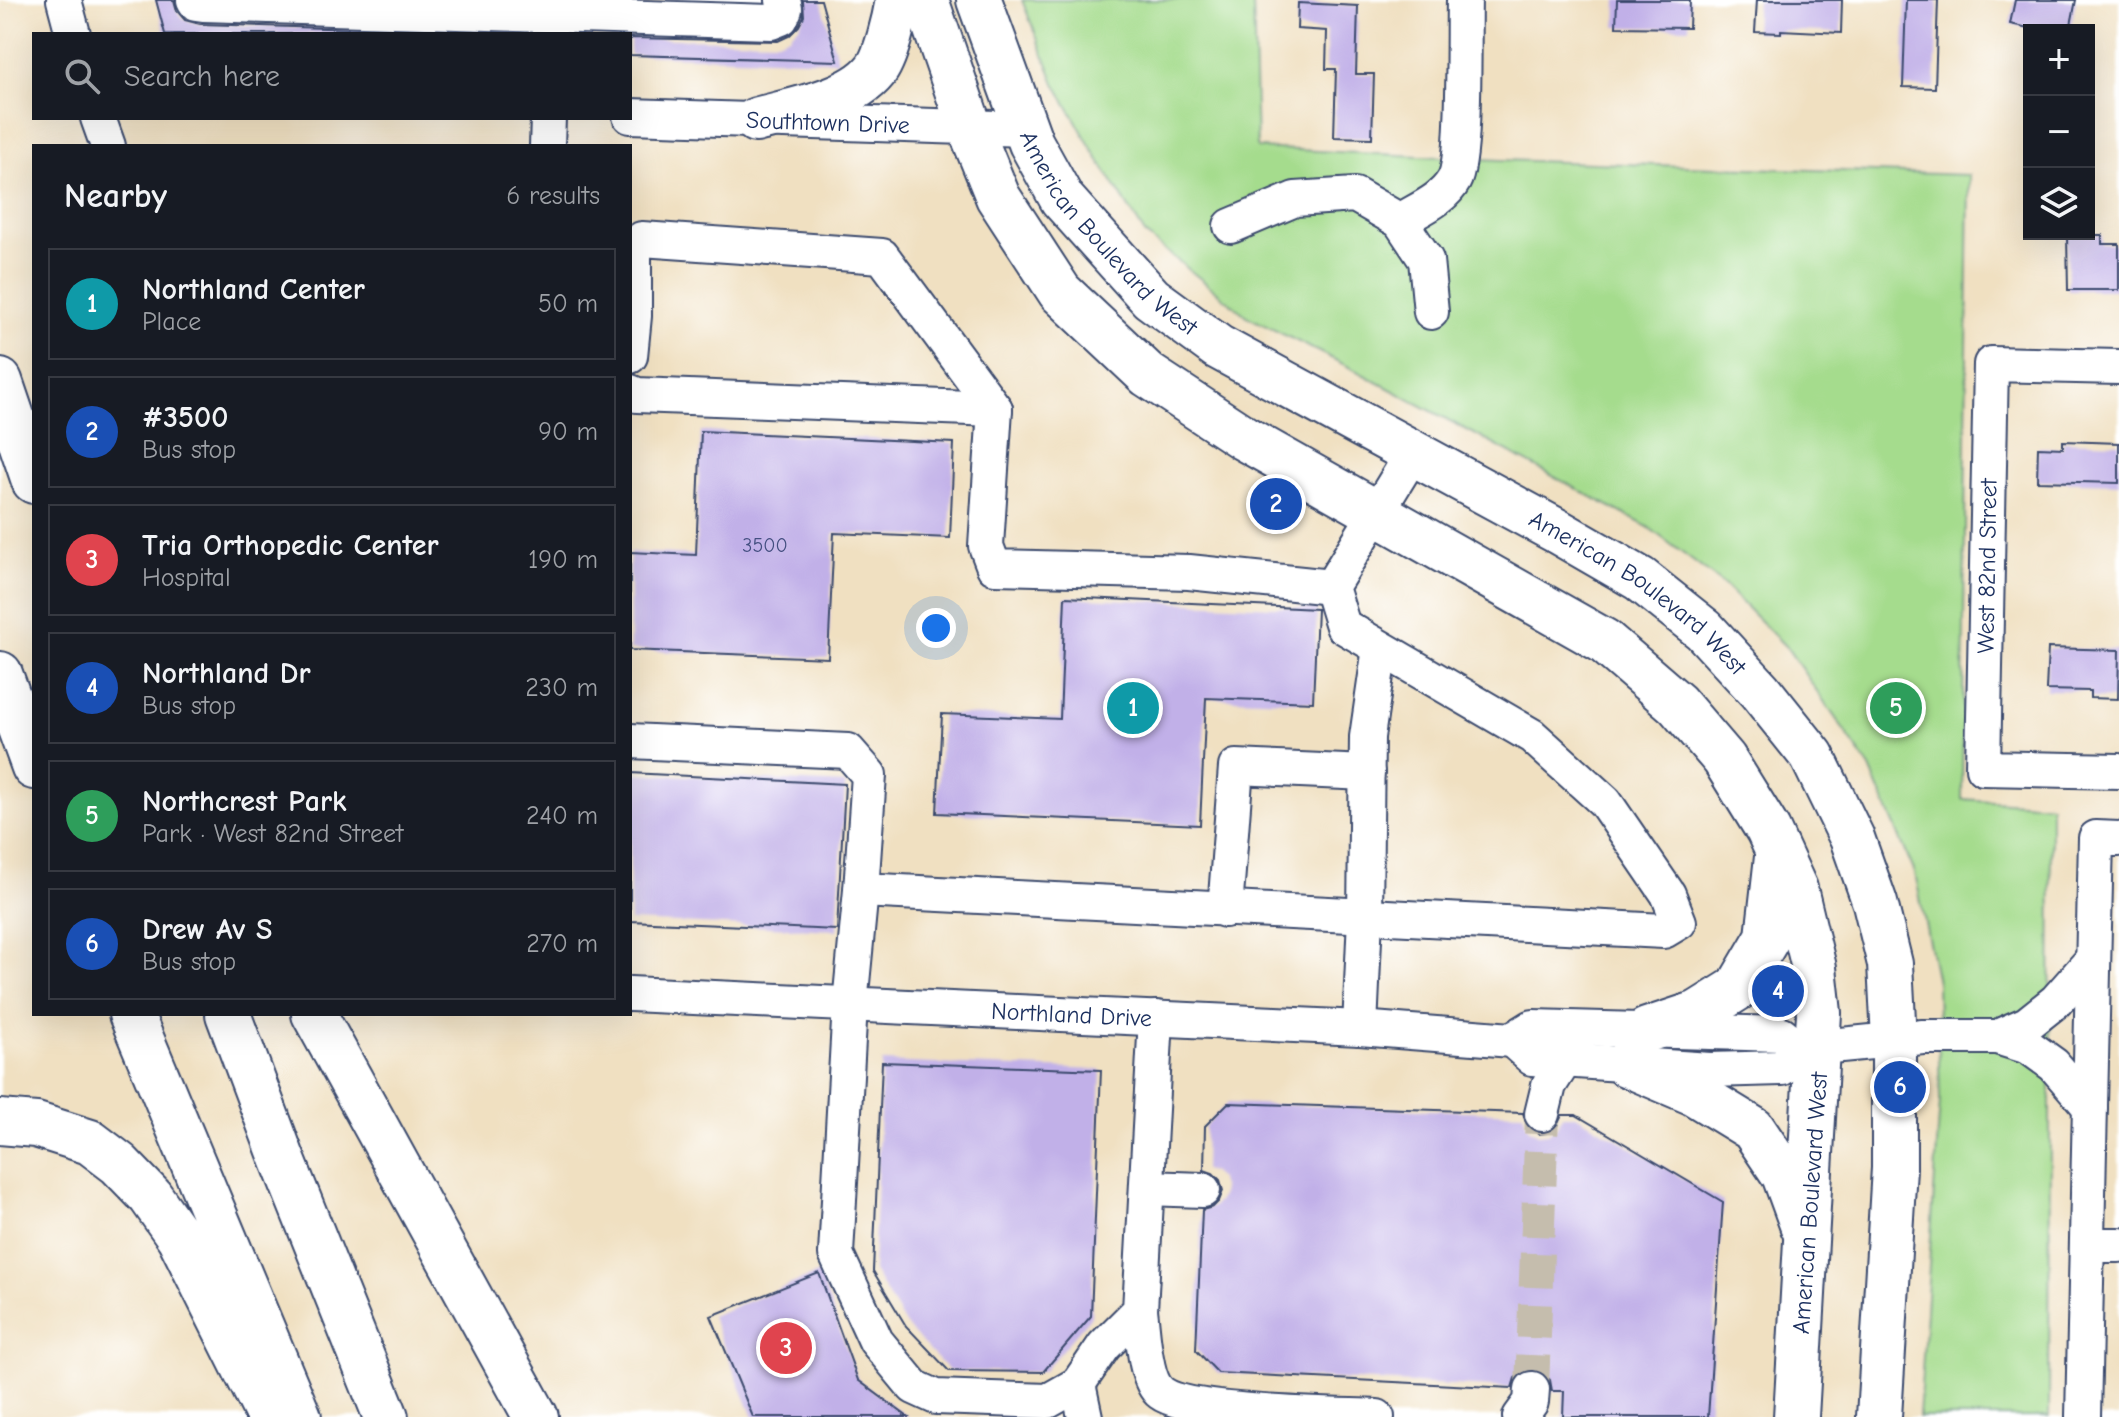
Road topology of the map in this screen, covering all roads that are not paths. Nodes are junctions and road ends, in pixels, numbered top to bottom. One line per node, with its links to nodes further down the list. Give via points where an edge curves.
1 (64, 0): 9 (street)
2 (194, 0): 8 (street)
3 (783, 0): 8 (street, via 781,18 771,22)
4 (898, 0): 13 (main road, via 876,71 841,97)
5 (926, 0): 14 (main road, American Boulevard West)
6 (979, 0): 15 (main road, American Boulevard West)
7 (1464, 0): 18 (street, via 1456,177 1443,195)
8 (545, 24)
9 (72, 32)
10 (632, 116): 13 (street, Southtown Drive)
11 (99, 120): 16 (street)
12 (548, 120): 17 (street)
13 (756, 120): 14 (street, Southtown Drive)
14 (970, 128): 15 (street, Southtown Drive); 28 (main road, American Boulevard West, via 998,197 1060,292 1148,375 1244,438)
15 (1026, 129): 26 (main road, American Boulevard West, via 1062,199 1151,298 1218,347)
16 (107, 144)
17 (547, 144)
18 (1400, 221): 19 (street, via 1355,195 1295,199); 20 (street, via 1426,260)
19 (1231, 226)
20 (1431, 312)
21 (632, 316): 25 (street, via 634,249 642,239 882,256)
22 (2119, 367): 34 (street, West 82nd Street, via 1991,364 1983,768)
23 (0, 381): 27 (main road)
24 (632, 393): 25 (street)
25 (995, 409): 29 (street, via 986,546 994,567 1189,572)
26 (1413, 453): 28 (street); 50 (main road, American Boulevard West, via 1640,579 1704,630 1760,691 1812,756 1852,838 1890,964)
27 (31, 470)
28 (1374, 512): 29 (street); 37 (main road, American Boulevard West, via 1604,641 1677,704 1724,759)
29 (1331, 587): 30 (street, via 1343,626)
30 (1380, 648): 35 (street); 40 (street, via 1532,736 1605,802 1668,894 1679,922 1664,931)
31 (0, 674): 33 (main road)
32 (632, 741): 38 (street, via 848,751 869,775)
33 (32, 762)
34 (2119, 771)
35 (1367, 773): 39 (street, via 1236,767); 40 (street)
36 (2119, 839): 41 (street, via 2096,838)
37 (1778, 851): 52 (main road, via 1768,937 1738,988); 53 (main road, American Boulevard West, via 1795,889 1814,968 1819,1013)
38 (861, 890): 39 (street); 43 (street)
39 (1225, 910): 40 (street)
40 (1365, 917): 48 (street)
41 (2093, 959): 49 (street, via 2056,1001 2027,1024); 55 (street)
42 (632, 994): 43 (street, Northland Drive)
43 (850, 1004): 47 (street, Northland Drive); 63 (street, via 836,1254 876,1341 914,1387 936,1397 1048,1401)
44 (132, 1016): 65 (main road)
45 (229, 1016): 66 (main road)
46 (315, 1016): 67 (main road)
47 (1156, 1018): 48 (street, Northland Drive); 58 (street)
48 (1360, 1028): 51 (street, Northland Drive)
49 (1997, 1037): 50 (street, Northland Drive); 55 (street, via 2029,1047 2054,1065)
50 (1894, 1039): 53 (street, Northland Drive); 71 (main road, American Boulevard West, via 1894,1168)
51 (1512, 1040): 52 (street, Northland Drive, via 1533,1027); 54 (street, Northland Drive, via 1532,1058)
52 (1637, 1047): 53 (street, Northland Drive, via 1710,1070 1782,1068); 54 (street, Northland Drive); 60 (main road, via 1694,1093 1753,1129 1784,1175)
53 (1810, 1049): 60 (main road, American Boulevard West)
54 (1565, 1060): 56 (street, via 1549,1085)
55 (2090, 1107): 61 (street)
56 (1542, 1114)
57 (0, 1122): 64 (main road, via 36,1125 90,1142 150,1196 179,1237)
58 (1147, 1188): 59 (street); 62 (street)
59 (1203, 1190)
60 (1808, 1238): 70 (main road, American Boulevard West)
61 (2104, 1245): 72 (street)
62 (1140, 1310): 63 (street, via 1104,1346); 69 (street, via 1151,1379 1161,1393 1205,1407)
63 (1078, 1384): 68 (street)
64 (269, 1417)
65 (299, 1417)
66 (386, 1417)
67 (536, 1417)
68 (1085, 1417)
69 (1377, 1417)
70 (1796, 1417)
71 (1879, 1417)
72 (2083, 1417)

